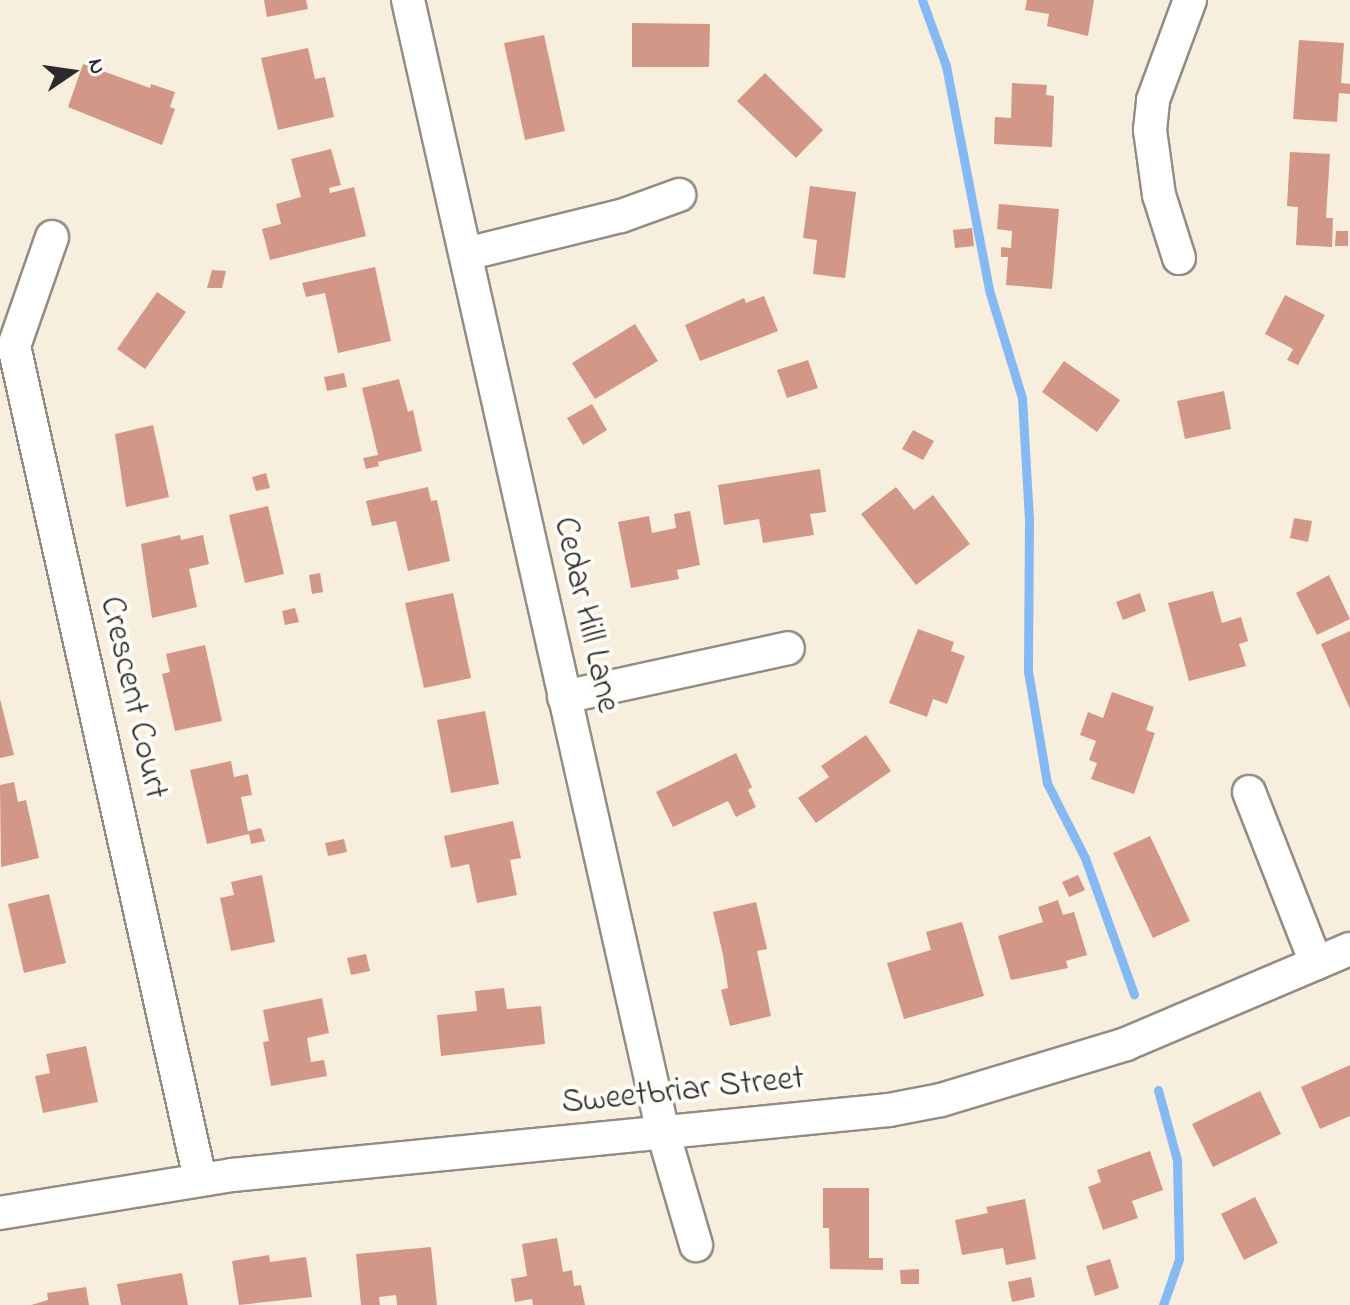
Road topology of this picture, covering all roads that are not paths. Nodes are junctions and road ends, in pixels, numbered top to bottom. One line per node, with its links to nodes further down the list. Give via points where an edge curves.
1 (408, 0): 5 (street, Cedar Hill Lane)
2 (1190, 0): 6 (street, via 1153,100 1150,130 1159,195)
3 (679, 195): 5 (street, via 621,216)
4 (52, 237): 13 (street, Crescent Court, via 14,346)
5 (466, 254): 8 (street, Cedar Hill Lane)
6 (1179, 258)
7 (788, 648): 8 (street)
8 (564, 697): 12 (street, Cedar Hill Lane)
9 (1249, 792): 11 (street)
10 (1350, 949): 11 (street, Sweetbriar Street)
11 (1316, 963): 12 (street, Sweetbriar Street, via 1126,1044 941,1100)
12 (663, 1132): 13 (street, Sweetbriar Street); 15 (street, Cedar Hill Lane)
13 (200, 1179): 14 (street, Sweetbriar Street)
14 (0, 1213)
15 (696, 1245)

